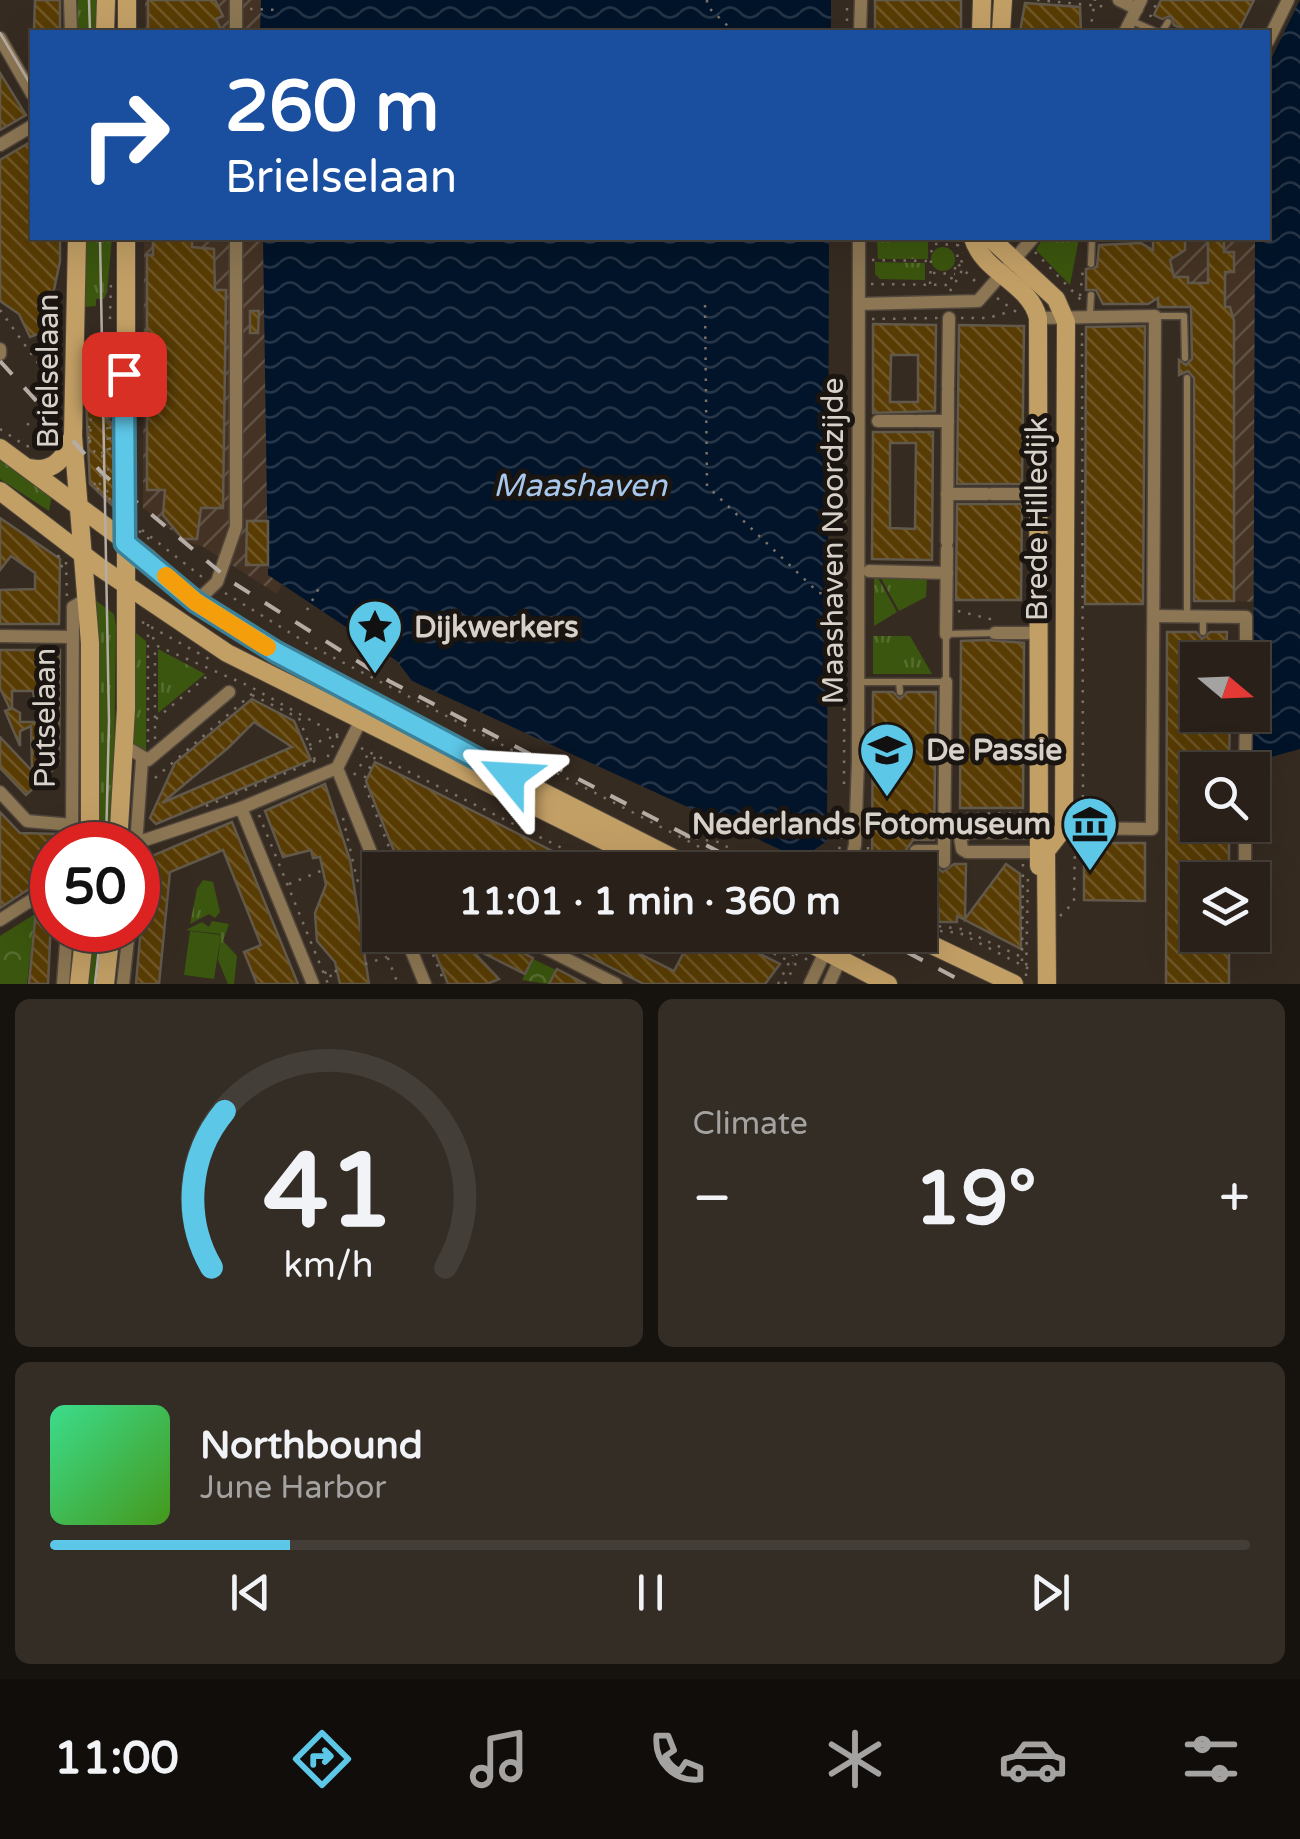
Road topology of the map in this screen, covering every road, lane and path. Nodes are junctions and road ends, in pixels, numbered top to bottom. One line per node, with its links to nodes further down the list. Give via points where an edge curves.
1 (70, 0): 19 (street)
2 (106, 0): 20 (main road)
3 (127, 0): 21 (main road)
4 (236, 0): 22 (street)
5 (707, 0): 23 (path)
6 (847, 0): 24 (path)
7 (860, 0): 25 (street)
8 (982, 0): 26 (main road)
9 (1003, 0): 27 (main road)
10 (1037, 0): 13 (path)
11 (1158, 0): 18 (path)
12 (1288, 0): 31 (street)
13 (1094, 2): 16 (path); 28 (path)
14 (250, 9): 15 (path)
15 (279, 10)
16 (1129, 13): 18 (lane)
17 (1168, 22): 30 (lane)
18 (1145, 27): 29 (lane)
19 (71, 30)
20 (105, 30)
21 (127, 30)
22 (236, 30)
23 (732, 30)
24 (847, 30)
25 (860, 30)
26 (981, 30)
27 (1001, 30)
28 (1090, 30)
29 (1154, 30)
30 (1162, 30)
31 (1270, 37)
32 (0, 38): 33 (street)
33 (30, 90)
34 (30, 127): 35 (street)
35 (0, 145)
36 (77, 240): 81 (main road, Brielselaan)
37 (126, 240): 95 (main road)
38 (236, 240): 105 (street, via 236,527 231,551)
39 (860, 240): 59 (street, Maashaven Noordzijde)
40 (932, 240): 44 (path)
41 (991, 240): 51 (main road)
42 (1031, 240): 51 (street)
43 (1092, 240): 49 (lane)
44 (932, 244): 45 (path); 47 (path)
45 (964, 244): 48 (path); 50 (path); 51 (main road)
46 (871, 260): 47 (path)
47 (931, 261): 52 (path)
48 (957, 262): 50 (path); 53 (path)
49 (1091, 264)
50 (961, 269): 54 (path); 57 (path)
51 (1008, 269): 59 (street, via 985,298 970,304); 63 (main road, via 1056,299); 66 (main road)
52 (930, 273): 53 (path); 56 (path)
53 (957, 274): 56 (path, via 949,284)
54 (974, 278)
55 (871, 284): 56 (path)
56 (930, 284)
57 (948, 293)
58 (1091, 294): 62 (lane)
59 (859, 304): 126 (street, Maashaven Noordzijde)
60 (706, 305): 106 (path, via 707,486 818,593)
61 (0, 310): 71 (path)
62 (1090, 314): 63 (street); 64 (street)
63 (1066, 316): 66 (street); 162 (main road, Brede Hilledijk)
64 (1155, 316): 67 (lane, via 1184,316); 112 (street)
65 (948, 318): 78 (street)
66 (1038, 318): 166 (main road, Brede Hilledijk)
67 (1185, 358)
68 (1187, 378): 113 (lane)
69 (85, 386): 70 (path)
70 (92, 386): 81 (path); 84 (path, via 109,385)
71 (60, 394)
72 (51, 402): 73 (path)
73 (45, 408)
74 (34, 419): 79 (path)
75 (89, 419): 81 (path)
76 (110, 421): 84 (path)
77 (874, 421): 78 (street)
78 (948, 422): 91 (street)
79 (27, 425)
80 (0, 429): 83 (path, via 26,446)
81 (86, 440): 85 (path, bridge, via 96,456); 86 (main road, via 51,468); 94 (main road, Brielselaan)
82 (0, 448): 86 (main road)
83 (46, 448)
84 (108, 451): 85 (path, bridge)
85 (102, 454): 88 (path, bridge)
86 (30, 468): 94 (main road)
87 (118, 468): 88 (path, bridge)
88 (104, 470): 90 (path, bridge, via 96,484 112,496 109,500 97,488)
89 (0, 491): 98 (main road)
90 (106, 492)
91 (947, 494): 92 (street); 102 (street)
92 (1029, 494)
93 (845, 498): 126 (path, Maashaven Noordzijde)
94 (76, 505): 95 (main road); 98 (main road, Brielselaan)
95 (128, 536): 96 (path); 98 (main road); 101 (main road); 103 (main road); 105 (main road, via 155,568); 105 (path, via 160,545)
96 (149, 539)
97 (58, 555): 99 (path)
98 (73, 556): 101 (main road, Putselaan); 101 (path)
99 (62, 570)
100 (869, 571): 102 (street)
101 (91, 572): 103 (main road); 108 (main road, Putselaan)
102 (946, 573): 110 (street)
103 (125, 584): 107 (main road); 109 (main road)
104 (319, 588): 111 (path)
105 (206, 593): 164 (path); 171 (main road, via 335,687)
106 (834, 594)
107 (147, 598): 109 (main road); 132 (main road, via 227,654)
108 (86, 600): 120 (street, Putselaan, via 73,607); 157 (main road, Putselaan)
109 (124, 608): 123 (path); 136 (main road)
110 (946, 608): 115 (path); 118 (street)
111 (307, 610)
112 (1154, 616): 113 (street); 162 (street, via 1152,830)
113 (1186, 616): 114 (street)
114 (1203, 616): 116 (lane); 121 (street, via 1246,617)
115 (995, 629): 117 (street); 118 (lane)
116 (1203, 632)
117 (1028, 633)
118 (946, 634): 125 (lane)
119 (0, 636): 120 (street)
120 (73, 637): 156 (street, Putselaan)
121 (1246, 642)
122 (214, 670): 127 (path); 131 (path); 131 (path, via 154,641)
123 (244, 678)
124 (899, 682): 125 (lane); 126 (lane); 129 (lane)
125 (946, 682): 154 (street)
126 (848, 683): 147 (path, Maashaven Noordzijde); 165 (street, Maashaven Noordzijde)
127 (256, 690): 130 (path); 133 (path)
128 (229, 692): 140 (street)
129 (900, 692)
130 (251, 695): 134 (path, via 299,718); 145 (path)
131 (155, 720): 135 (path)
132 (361, 720): 133 (street); 170 (main road)
133 (344, 738): 134 (path); 137 (path); 142 (street); 142 (path)
134 (309, 745): 141 (path)
135 (155, 746)
136 (126, 748): 140 (street); 158 (main road)
137 (369, 752): 138 (path); 143 (path)
138 (376, 755): 144 (path); 169 (path)
139 (509, 758): 172 (path)
140 (142, 760): 159 (street)
141 (315, 761): 142 (path); 151 (path)
142 (333, 769): 143 (path); 148 (street); 167 (street)
143 (360, 769): 144 (path)
144 (367, 772): 168 (path, via 362,781)
145 (154, 779)
146 (0, 792): 155 (street, via 27,820)
147 (844, 796)
148 (240, 808): 163 (street); 209 (street)
149 (712, 808): 160 (path)
150 (256, 810): 180 (path)
151 (194, 811)
152 (340, 811): 181 (path)
153 (1025, 813): 154 (path)
154 (944, 814): 178 (street, via 944,856)
155 (45, 822)
156 (72, 822)
157 (90, 822)
158 (132, 822)
159 (136, 822)
160 (706, 822)
161 (843, 828): 175 (path)
162 (1062, 830): 166 (street); 221 (main road, Brede Hilledijk, via 1046,851)
163 (160, 837)
164 (682, 837): 173 (path); 174 (path)
165 (854, 845): 176 (street, Maashaven Noordzijde); 177 (street, Maashaven Noordzijde)
166 (1032, 850): 166 (street, via 971,832 960,838 967,852); 184 (path, via 1024,959 961,928); 185 (path, via 1028,968); 221 (main road, Brede Hilledijk)
167 (370, 852)
168 (391, 852)
169 (570, 852)
170 (626, 852)
171 (661, 852)
172 (694, 852)
173 (710, 852)
174 (737, 852)
175 (839, 852)
176 (853, 852)
177 (855, 852)
178 (937, 855)
179 (323, 870): 180 (path)
180 (288, 884): 203 (path)
181 (362, 892)
182 (30, 900): 183 (street)
183 (0, 920)
184 (937, 926)
185 (937, 928)
186 (937, 947): 220 (main road)
187 (66, 952): 205 (street)
188 (83, 952): 206 (main road)
189 (108, 952): 207 (main road)
190 (129, 952): 208 (street)
191 (386, 952): 199 (path)
192 (412, 952): 212 (street)
193 (432, 952): 213 (path)
194 (552, 952): 214 (street)
195 (769, 952): 200 (path)
196 (796, 952): 200 (path)
197 (796, 952): 216 (path)
198 (838, 952): 217 (street); 218 (street); 219 (main road)
199 (388, 957): 201 (path); 211 (path)
200 (791, 963): 215 (path)
201 (364, 964)
202 (337, 970): 203 (path)
203 (324, 974): 204 (path); 210 (path)
204 (339, 979)
205 (63, 984)
206 (79, 984)
207 (104, 984)
208 (123, 984)
209 (313, 984)
210 (328, 984)
211 (398, 984)
212 (425, 984)
213 (445, 984)
214 (616, 984)
215 (778, 984)
216 (786, 984)
217 (810, 984)
218 (829, 984)
219 (888, 984)
220 (1014, 984)
221 (1043, 984)

